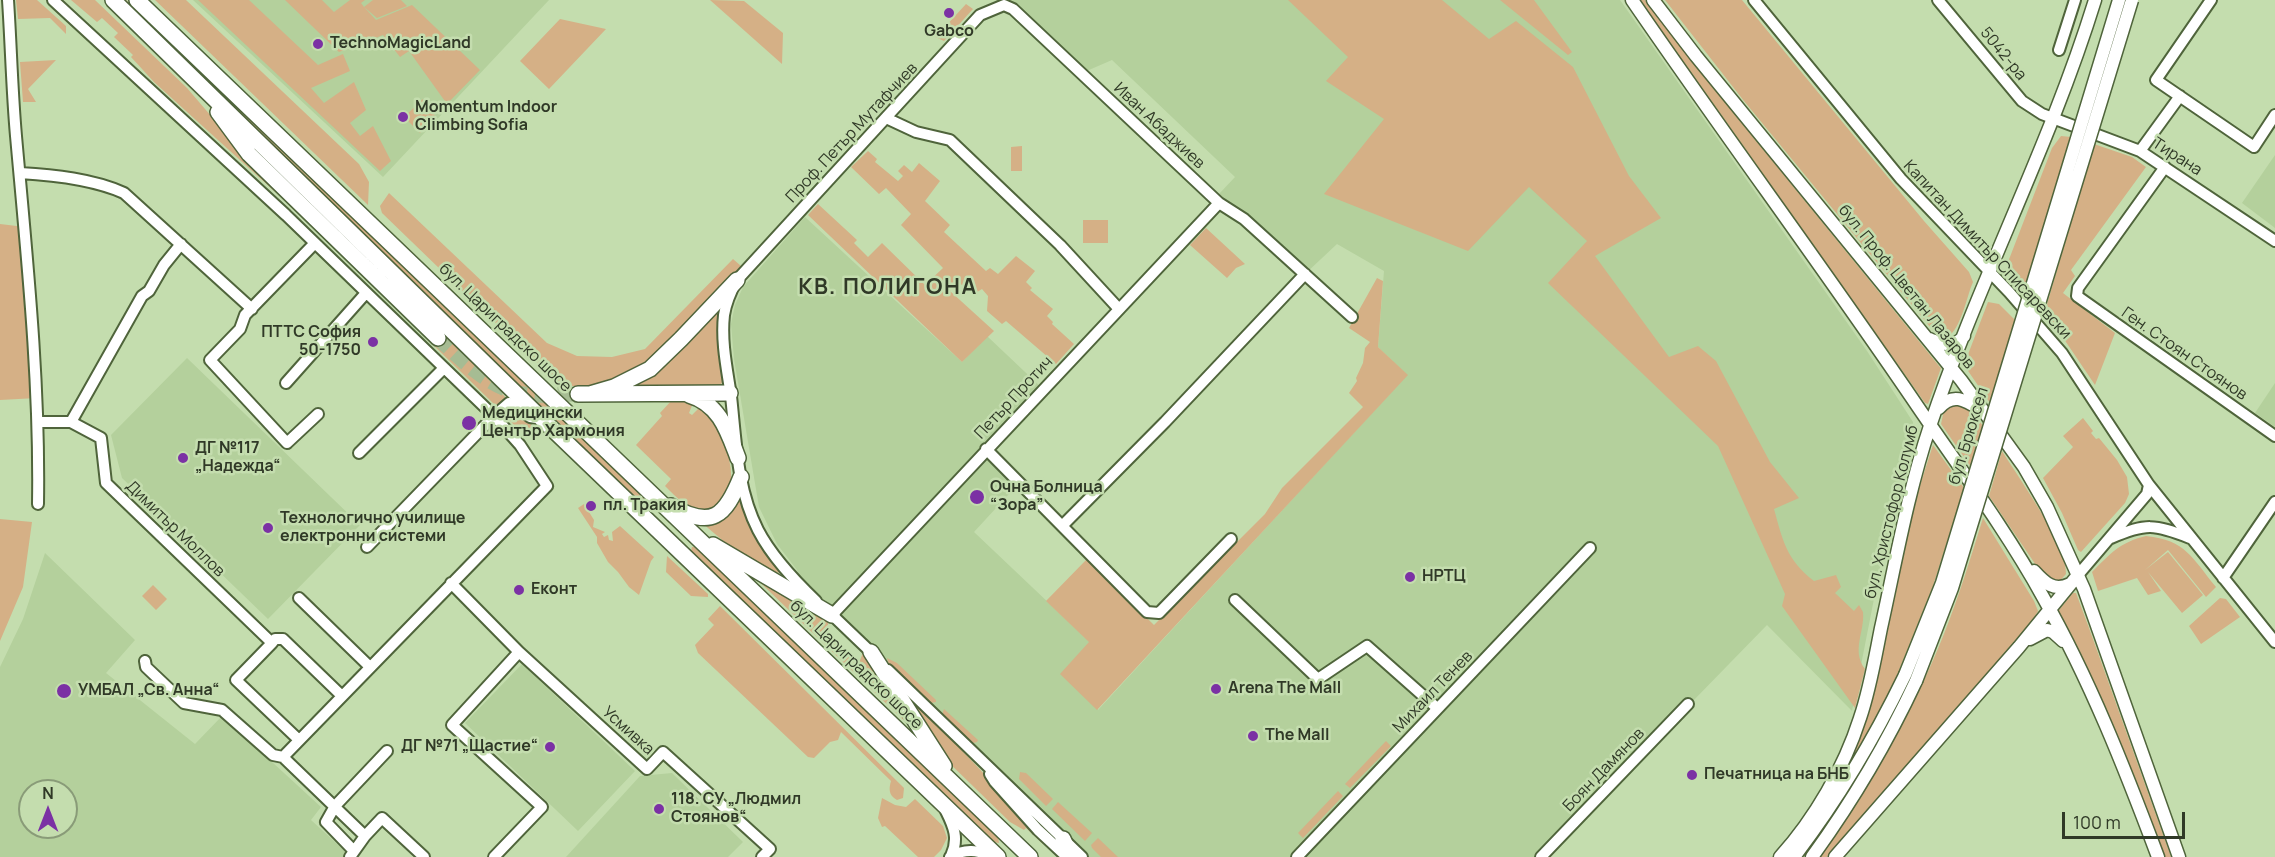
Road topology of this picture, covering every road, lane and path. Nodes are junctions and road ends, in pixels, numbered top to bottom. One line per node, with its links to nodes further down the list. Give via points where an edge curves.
1 (8, 0): 19 (street)
2 (53, 0): 30 (street)
3 (107, 0): 16 (highway)
4 (113, 0): 16 (highway)
5 (1632, 0): 54 (main road)
6 (1653, 0): 41 (main road, бул. Проф. Цветан Лазаров)
7 (1938, 0): 24 (street, 5042-ра, via 2022,101)
8 (2075, 0): 17 (street)
9 (2095, 0): 24 (main road, бул. Христофор Колумб)
10 (2119, 0): 87 (main road, бул. Брюксел, bridge)
11 (2132, 0): 87 (main road, бул. Брюксел, bridge, via 1952,588)
12 (2211, 0): 21 (street, via 2156,80)
13 (1760, 2): 32 (street, Капитан Димитър Списаревски, via 1901,179)
14 (142, 4): 61 (highway, бул. Цариградско шосе)
15 (993, 10): 23 (street, Проф. Петър Мутафчиев, via 980,15); 28 (street, Иван Абаджиев, via 1004,5 1013,9)
16 (131, 17): 18 (highway)
17 (2060, 50)
18 (194, 78): 40 (highway, via 249,153); 51 (highway)
19 (12, 82): 20 (street); 27 (street)
20 (0, 83)
21 (2180, 96): 22 (street, via 2254,147); 25 (street)
22 (2275, 115)
23 (886, 118): 34 (street, Проф. Петър Мутафчиев); 37 (street, via 916,132 950,140 1060,245)
24 (2052, 118): 25 (street, Тирана); 32 (main road, бул. Христофор Колумб)
25 (2140, 151): 26 (street, Тирана)
26 (2165, 167): 29 (street, Тирана); 55 (street, Ген. Стоян Стоянов, via 2078,288 2077,296)
27 (20, 173): 31 (street, via 111,187 124,193); 52 (street)
28 (1219, 203): 33 (street, Иван Абаджиев, via 1244,219); 37 (street, Петър Протич)
29 (2275, 241)
30 (315, 243): 35 (street); 36 (street)
31 (181, 244): 36 (street); 53 (street, via 142,296)
32 (1990, 272): 39 (main road, бул. Христофор Колумб); 60 (street, Капитан Димитър Списаревски, via 2061,353)
33 (1305, 274): 38 (street, Иван Абаджиев); 64 (street)
34 (737, 280): 45 (street, бул. Цариградско шосе, via 724,322); 46 (highway, via 650,369 614,387 584,394)
35 (366, 293): 42 (street); 44 (street)
36 (252, 309): 48 (street, via 244,315 240,329 210,360 287,443)
37 (1119, 309): 56 (street, Петър Протич)
38 (1352, 317)
39 (1965, 335): 41 (main road, via 1951,345); 43 (main road, бул. Христофор Колумб)
40 (438, 338)
41 (1928, 339): 43 (main road, бул. Проф. Цветан Лазаров)
42 (444, 368): 50 (street); 57 (street)
43 (1952, 369): 47 (main road, бул. Христофор Колумб); 49 (main road, бул. Проф. Цветан Лазаров)
44 (286, 382)
45 (730, 393): 46 (highway); 58 (street, бул. Цариградско шосе)
46 (684, 394): 58 (highway, via 700,399 718,413)
47 (1936, 411): 49 (main road, via 1956,398); 54 (main road, бул. Христофор Колумб)
48 (318, 414)
49 (1987, 414): 73 (main road, бул. Проф. Цветан Лазаров, via 2047,507)
50 (494, 416): 51 (street, via 511,403 530,417); 69 (street); 74 (street, via 520,445 547,486)
51 (543, 420): 96 (highway)
52 (39, 422): 53 (street, Димитър Моллов); 63 (street)
53 (71, 422): 79 (street, Димитър Моллов, via 101,438 106,483)
54 (1931, 425): 71 (main road); 102 (main road, бул. Христофор Колумб, via 1913,485 1860,719 1844,758)
55 (2275, 436)
56 (987, 449): 64 (street); 78 (street, Петър Протич)
57 (359, 453)
58 (738, 458): 59 (street, бул. Цариградско шосе)
59 (741, 477): 61 (highway, via 730,503 710,517 689,515); 78 (street, бул. Цариградско шосе, via 746,501 764,540 787,572)
60 (2149, 485): 66 (street, Капитан Димитър Списаревски); 68 (street, via 2147,494)
61 (653, 496): 65 (highway, бул. Цариградско шосе)
62 (2275, 502): 72 (street)
63 (38, 504)
64 (1063, 525): 67 (street, via 1147,612 1159,613)
65 (690, 531): 78 (highway); 95 (highway, бул. Цариградско шосе)
66 (2190, 538): 68 (street, via 2136,527); 72 (street, Капитан Димитър Списаревски)
67 (1231, 539)
68 (2108, 539): 73 (street)
69 (367, 547)
70 (1590, 548): 90 (street, Михаил Тенев)
71 (2018, 552): 73 (main road, via 2049,586 2058,588); 77 (main road)
72 (2223, 578): 80 (street, Капитан Димитър Списаревски)
73 (2074, 579): 77 (main road); 116 (main road, бул. Проф. Цветан Лазаров)
74 (452, 583): 83 (street, Усмивка); 86 (street)
75 (299, 598): 86 (street)
76 (1235, 600): 90 (street, via 1318,679 1367,646)
77 (2050, 609): 81 (main road); 82 (main road)
78 (832, 615): 84 (street, бул. Цариградско шосе)
79 (273, 640): 88 (street, Димитър Моллов, via 283,639); 91 (street, via 236,680)
80 (2275, 642)
81 (2019, 647): 82 (main road, via 2047,630); 114 (main road)
82 (2070, 650): 115 (main road, via 2108,731)
83 (519, 652): 100 (street, Усмивка, via 646,769 663,752); 104 (street, via 452,725 542,807)
84 (871, 652): 94 (street, бул. Цариградско шосе); 95 (highway)
85 (145, 661): 93 (street, via 146,667 184,703 222,710 273,755)
86 (370, 667): 88 (street)
87 (1911, 678): 102 (main road, бул. Брюксел, via 1826,813); 113 (main road, бул. Брюксел, via 1891,733)
88 (342, 696): 91 (street)
89 (1688, 704): 112 (street, Боян Дамянов)
90 (1437, 708): 111 (street, Михаил Тенев)
91 (299, 740): 93 (street)
92 (387, 751): 97 (street)
93 (284, 757): 97 (street)
94 (983, 760): 99 (street, бул. Цариградско шосе); 109 (street, бул. Цариградско шосе, via 994,782)
95 (957, 786): 108 (highway, бул. Цариградско шосе)
96 (942, 804): 105 (street, via 956,841); 107 (highway)
97 (335, 806): 98 (street); 101 (street, via 326,822)
98 (365, 836): 101 (street); 103 (street, via 382,818)
99 (1063, 839): 109 (highway); 110 (street, бул. Цариградско шосе)
100 (766, 853)
101 (352, 854)
102 (1784, 856)
103 (424, 857)
104 (494, 857)
105 (950, 857): 106 (street, via 972,850)
106 (993, 857)
107 (998, 857)
108 (1030, 857)
109 (1069, 857)
110 (1082, 857)
111 (1297, 857)
112 (1541, 857)
113 (1812, 857)
114 (1835, 857)
115 (2158, 857)
116 (2180, 857)

